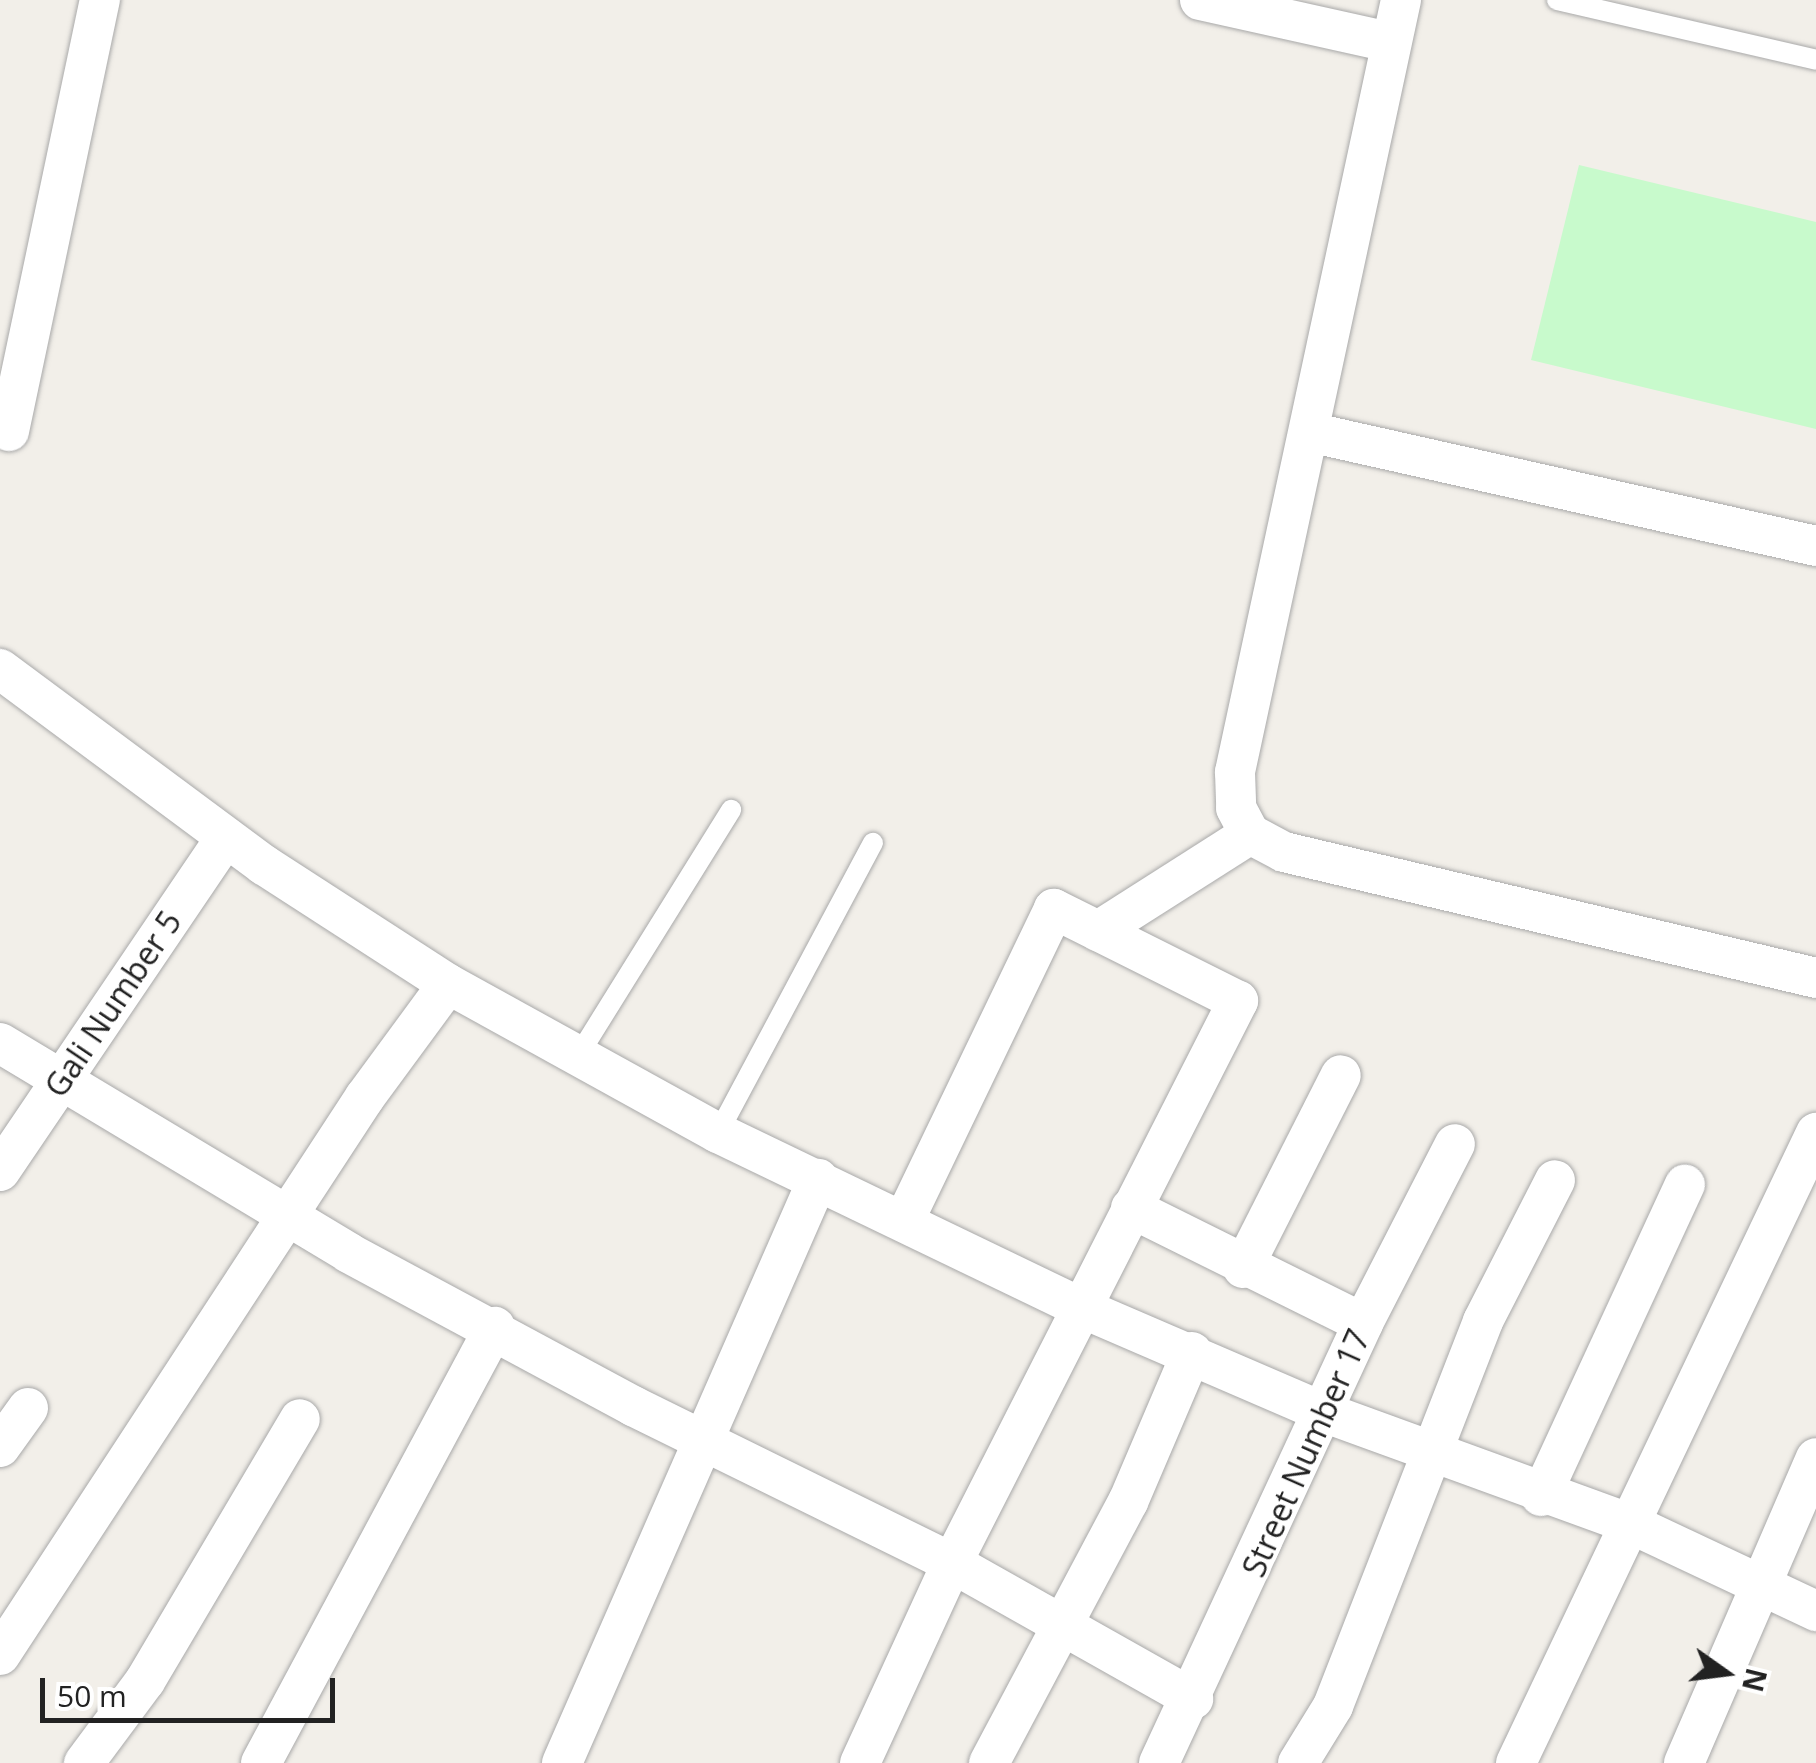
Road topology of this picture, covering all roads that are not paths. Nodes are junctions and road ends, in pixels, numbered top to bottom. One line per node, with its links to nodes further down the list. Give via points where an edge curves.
1 (100, 0): 7 (street)
2 (1200, 0): 5 (street)
3 (1401, 0): 5 (street)
4 (1557, 0): 6 (lane)
5 (1390, 42): 8 (street)
6 (1816, 60)
7 (9, 431)
8 (1309, 432): 9 (street); 12 (street, via 1235,772 1236,808)
9 (1816, 546)
10 (0, 670): 13 (street)
11 (731, 810): 19 (lane)
12 (1250, 834): 15 (street); 16 (street, via 1284,852)
13 (226, 836): 17 (street); 21 (street, Gali Number 5)
14 (873, 843): 22 (lane)
15 (1098, 931): 29 (street, via 1238,1002); 31 (street, via 1054,909)
16 (1816, 978)
17 (448, 984): 19 (street); 30 (street)
18 (0, 1043): 21 (street)
19 (578, 1056): 22 (street)
20 (1341, 1075): 32 (street)
21 (63, 1080): 25 (street, Gali Number 5); 30 (street)
22 (718, 1133): 26 (street)
23 (1816, 1133): 45 (street)
24 (1455, 1144): 34 (street, Street Number 17)
25 (0, 1171)
26 (818, 1179): 31 (street); 40 (street)
27 (1555, 1180): 42 (street, via 1483,1322)
28 (1686, 1185): 44 (street)
29 (1131, 1208): 32 (street); 33 (street)
30 (290, 1216): 35 (street); 50 (street)
31 (904, 1220): 33 (street)
32 (1243, 1268): 34 (street)
33 (1084, 1310): 36 (street); 46 (street)
34 (1364, 1323): 38 (street, Street Number 17)
35 (495, 1327): 40 (street, via 633,1406); 53 (street)
36 (1192, 1352): 38 (street); 49 (street)
37 (28, 1408): 41 (street)
38 (1326, 1413): 42 (street); 51 (street, Street Number 17)
39 (300, 1419): 52 (street, via 146,1680)
40 (706, 1436): 46 (street); 54 (street)
41 (0, 1447)
42 (1433, 1449): 44 (street); 58 (street, via 1334,1706)
43 (1816, 1458): 47 (street)
44 (1541, 1496): 45 (street)
45 (1629, 1523): 47 (street); 59 (street)
46 (952, 1563): 49 (street); 55 (street)
47 (1759, 1584): 48 (street); 60 (street)
48 (1816, 1611)
49 (1065, 1629): 51 (street); 56 (street)
50 (0, 1655)
51 (1194, 1699): 57 (street, Street Number 17)
52 (84, 1763)
53 (261, 1763)
54 (562, 1763)
55 (860, 1763)
56 (990, 1763)
57 (1159, 1763)
58 (1298, 1763)
59 (1516, 1763)
60 (1684, 1763)

